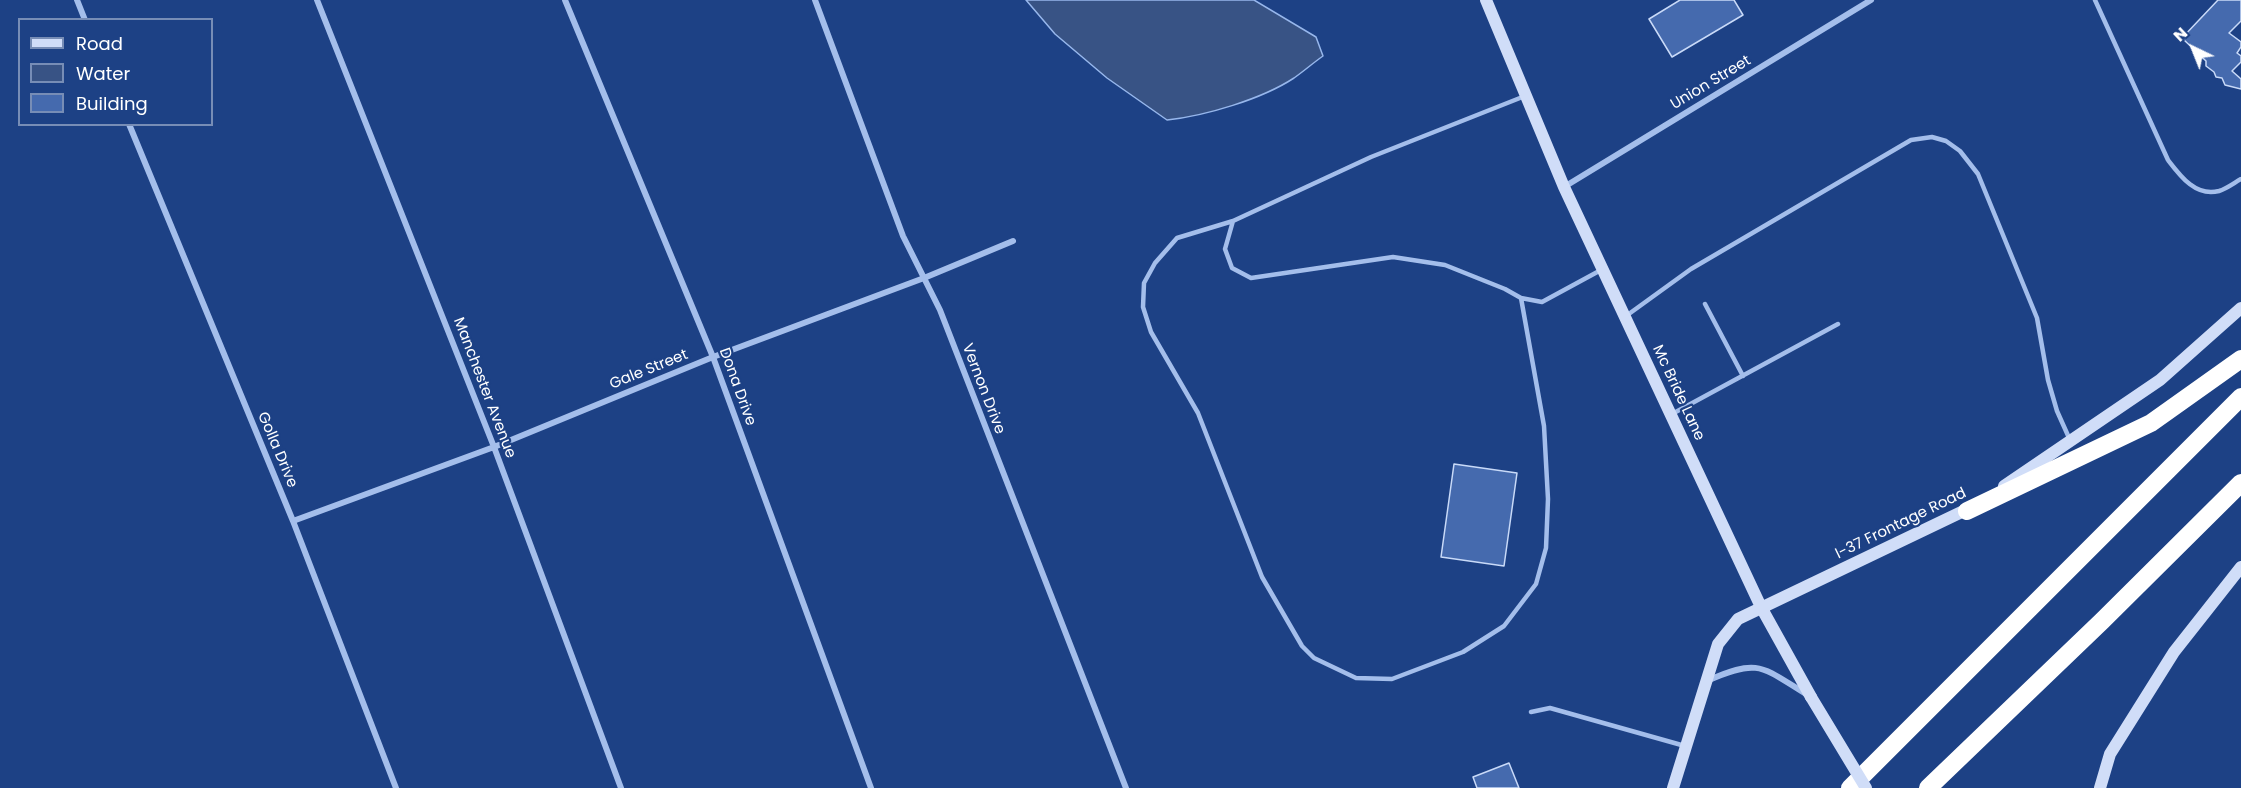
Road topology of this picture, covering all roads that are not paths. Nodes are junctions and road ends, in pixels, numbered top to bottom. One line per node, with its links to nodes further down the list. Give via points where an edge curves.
1 (77, 0): 8 (street)
2 (317, 0): 28 (street, Manchester Avenue)
3 (565, 0): 22 (street, Dona Drive)
4 (815, 0): 16 (street, Vernon Drive, via 903,236)
5 (1486, 0): 9 (main road, Mc Bride Lane)
6 (1871, 0): 12 (street, Union Street)
7 (2095, 0): 11 (lane, via 2168,160 2179,174 2198,190 2219,191)
8 (84, 18)
9 (1526, 95): 12 (main road, Mc Bride Lane); 13 (lane, via 1371,157)
10 (130, 126): 31 (street, Golla Drive)
11 (2241, 179)
12 (1564, 187): 15 (main road, Mc Bride Lane)
13 (1233, 221): 17 (lane, via 1225,249 1232,268 1251,278 1393,257 1445,265); 17 (lane, via 1177,238 1144,283 1143,308 1151,332 1198,413 1262,577 1290,626 1314,658 1356,678 1392,679 1463,652 1504,626 1536,584 1546,548 1548,499 1544,426)
14 (1013, 241): 16 (street, Gale Street)
15 (1603, 268): 17 (lane, via 1542,302); 20 (main road, Mc Bride Lane)
16 (924, 278): 22 (street, Gale Street); 41 (street, Vernon Drive, via 940,310)
17 (1521, 298)
18 (1706, 304): 24 (lane)
19 (2241, 308): 27 (main road, I-37 Frontage Road, via 2160,380)
20 (1626, 316): 26 (main road, Mc Bride Lane); 27 (lane, via 1691,269 1911,140 1932,137 1946,141 1960,152 1978,174 2037,318 2048,380)
21 (1838, 324): 24 (lane)
22 (713, 357): 28 (street, Gale Street); 40 (street, Dona Drive)
23 (2241, 359): 30 (highway, via 2151,423)
24 (1743, 376): 26 (lane)
25 (2241, 397): 43 (highway)
26 (1672, 414): 33 (main road, Mc Bride Lane)
27 (2070, 441): 30 (main road, I-37 Frontage Road)
28 (494, 447): 31 (street, Gale Street); 39 (street, Manchester Avenue)
29 (2241, 483): 45 (highway)
30 (1967, 511): 33 (main road, I-37 Frontage Road)
31 (293, 521): 38 (street, Golla Drive)
32 (2241, 567): 46 (main road, via 2174,652 2110,754)
33 (1761, 607): 34 (main road, I-37 Frontage Road, via 1728,629 1718,644); 35 (main road, Mc Bride Lane)
34 (1705, 681): 35 (street, via 1752,666); 37 (main road, I-37 Frontage Road)
35 (1811, 697): 44 (main road, Mc Bride Lane, bridge)
36 (1531, 712): 37 (lane, via 1550,708)
37 (1685, 746): 42 (main road, I-37 Frontage Road)
38 (396, 788)
39 (621, 788)
40 (871, 788)
41 (1126, 788)
42 (1673, 788)
43 (1850, 788)
44 (1866, 788)
45 (1928, 788)
46 (2100, 788)

